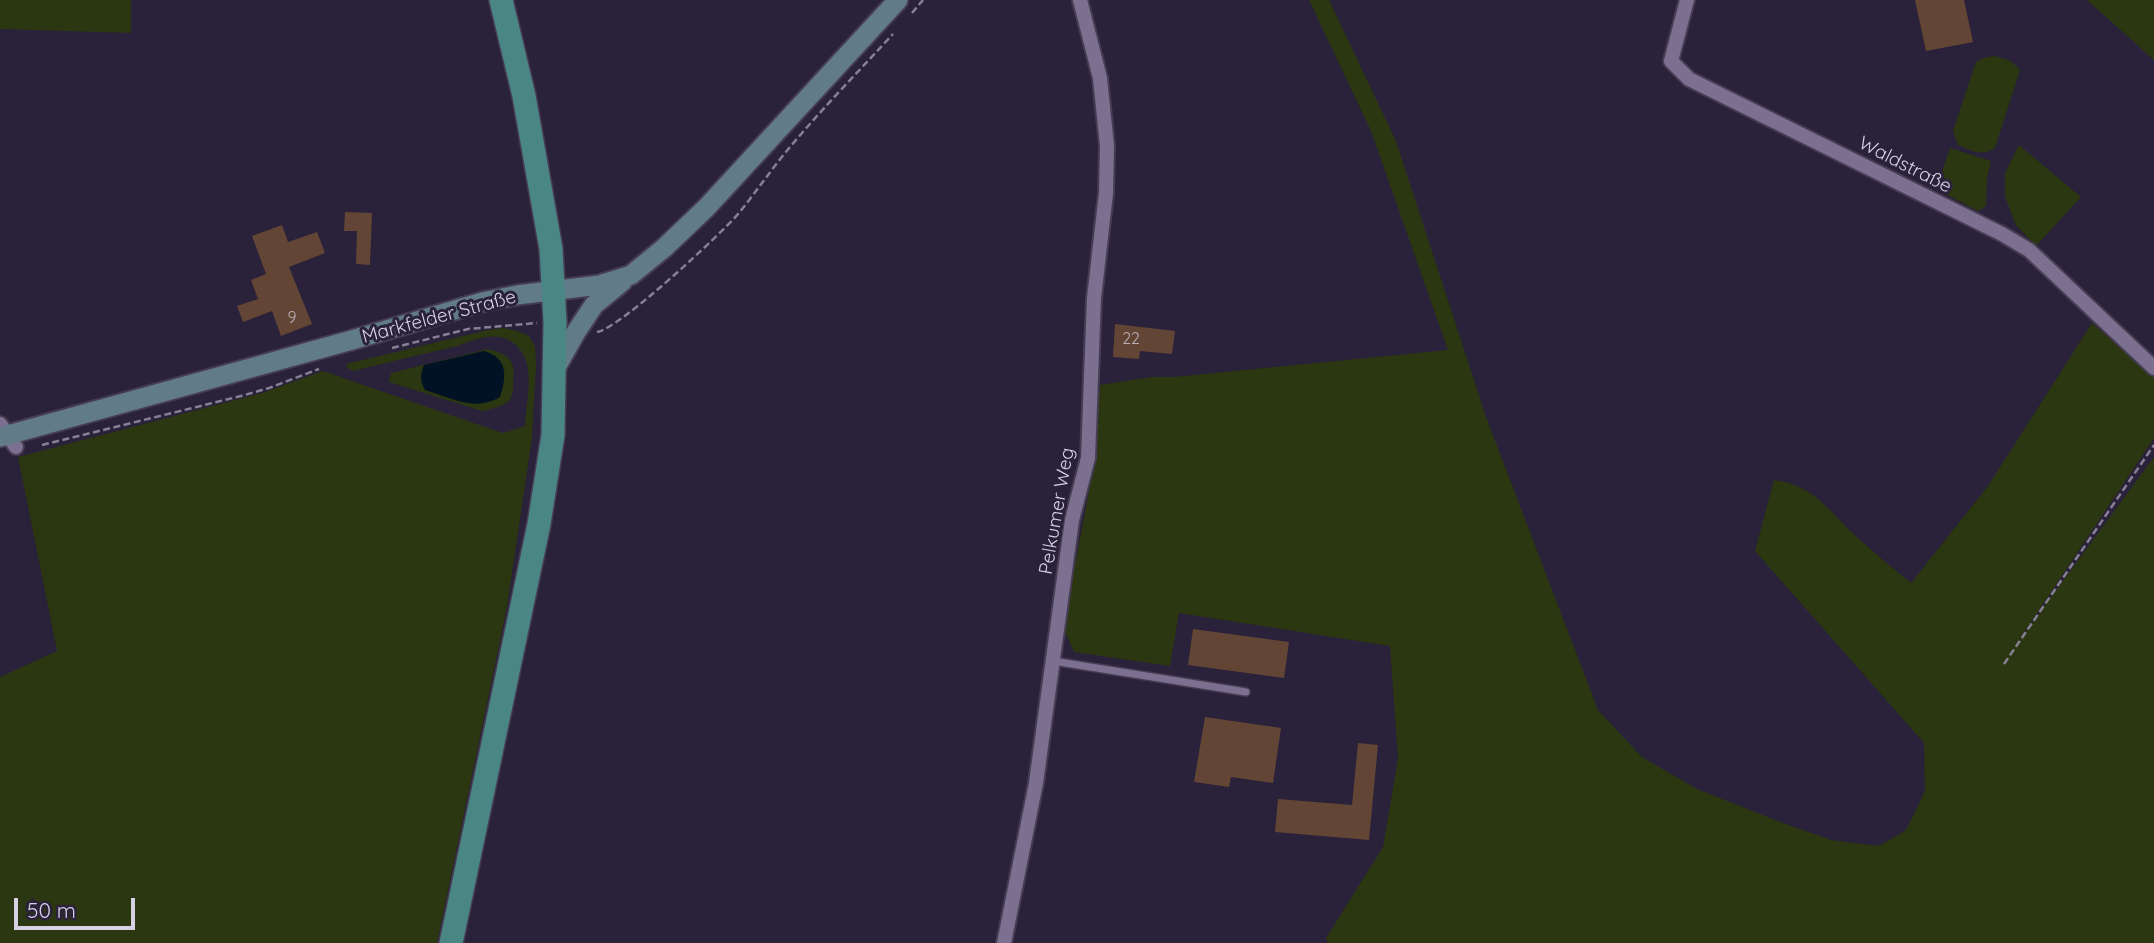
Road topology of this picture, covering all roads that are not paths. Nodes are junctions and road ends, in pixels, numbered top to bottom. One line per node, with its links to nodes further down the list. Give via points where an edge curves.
1 (501, 0): 6 (main road, via 524,96)
2 (898, 0): 5 (street, Markfelder Straße, via 706,208)
3 (1080, 0): 10 (street, Pelkumer Weg, via 1100,78 1106,193 1093,310 1088,458 1072,520)
4 (1687, 0): 7 (street, Waldstraße, via 1671,61 1689,79 2029,250)
5 (631, 275): 6 (street, Markfelder Straße); 8 (street, via 594,305)
6 (554, 291): 8 (main road); 9 (street, Markfelder Straße, via 482,302)
7 (2154, 368)
8 (554, 372): 12 (main road, via 553,435 539,524)
9 (6, 436)
10 (1053, 661): 11 (lane); 13 (street, Pelkumer Weg, via 1036,783)
11 (1246, 691)
12 (451, 943)
13 (1004, 943)

